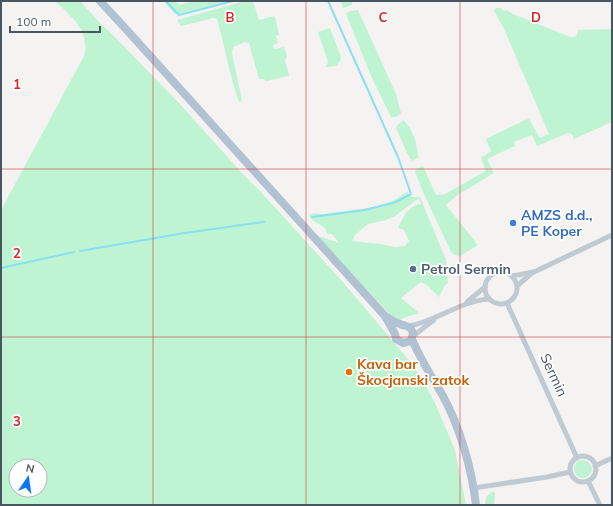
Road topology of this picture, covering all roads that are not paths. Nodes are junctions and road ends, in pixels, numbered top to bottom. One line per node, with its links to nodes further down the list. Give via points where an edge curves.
1 (100, 1): 11 (main road)
2 (612, 235): 3 (street)
3 (534, 272): 4 (street); 5 (street)
4 (512, 276): 5 (street); 6 (street, via 495,272 489,276)
5 (517, 286): 8 (street, via 515,296)
6 (484, 287): 7 (street); 9 (street)
7 (489, 299): 8 (street, via 498,304); 9 (street)
8 (507, 303): 17 (street, Sermin)
9 (463, 305): 10 (street)
10 (441, 315): 12 (street, via 420,324); 14 (street)
11 (385, 316): 12 (main road); 13 (main road)
12 (405, 326): 13 (main road, via 397,328); 14 (main road, via 412,330)
13 (395, 334): 15 (main road, via 396,339)
14 (413, 337): 15 (main road); 16 (main road)
15 (403, 343): 16 (main road)
16 (423, 364): 22 (main road, via 444,397 455,423)
17 (577, 458): 19 (street, via 585,456 594,462); 20 (street, via 571,465)
18 (612, 458): 19 (street)
19 (595, 466): 21 (street, via 594,476)
20 (570, 472): 21 (street, via 577,480); 22 (street)
21 (588, 481): 24 (street)
22 (474, 488): 23 (main road)
23 (476, 505)
24 (600, 505)

